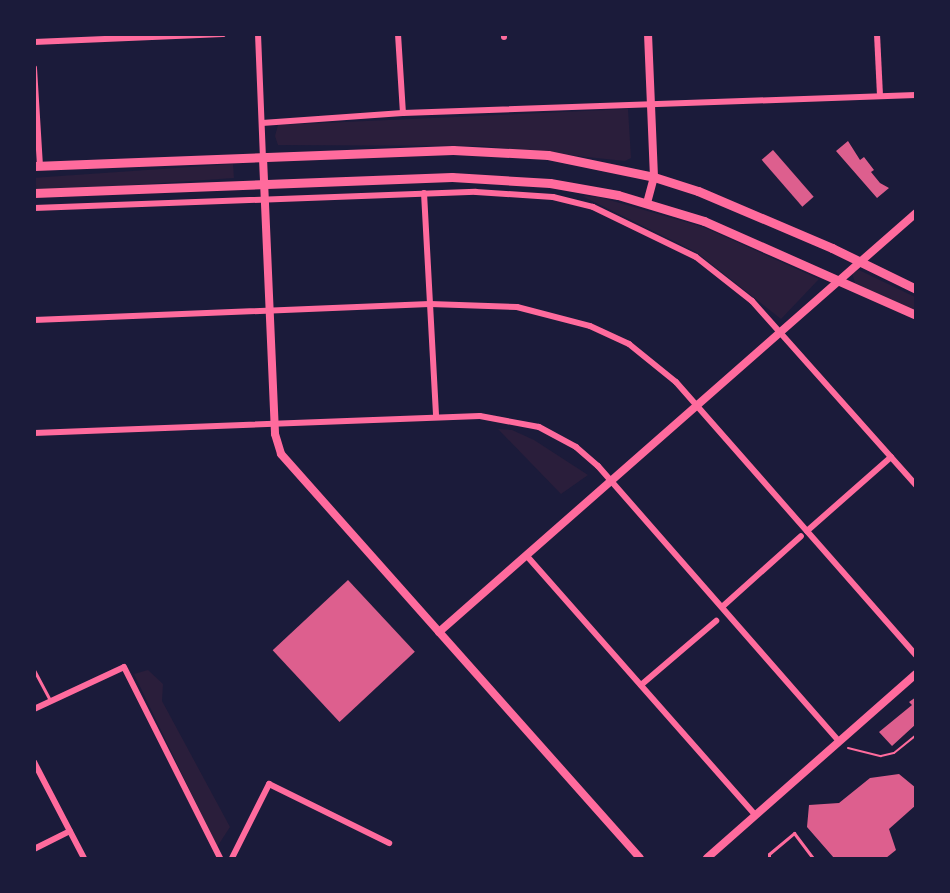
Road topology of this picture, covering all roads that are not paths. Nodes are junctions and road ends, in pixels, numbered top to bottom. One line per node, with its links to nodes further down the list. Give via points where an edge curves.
1 (223, 34): 6 (street)
2 (258, 34): 13 (street)
3 (398, 34): 12 (street)
4 (648, 34): 11 (street)
5 (878, 34): 9 (street)
6 (140, 36): 7 (street)
7 (34, 42)
8 (34, 68): 15 (street)
9 (880, 95): 10 (street); 11 (street)
10 (915, 95)
11 (651, 105): 12 (street); 16 (street)
12 (403, 113): 13 (street)
13 (262, 123): 14 (street)
14 (263, 158): 15 (main road); 16 (main road, via 497,151 579,160); 17 (street)
15 (37, 166)
16 (654, 177): 21 (street); 24 (main road, via 726,202)
17 (264, 185): 18 (main road); 20 (street); 21 (main road, via 452,177 550,183)
18 (34, 194)
19 (424, 194): 20 (street); 27 (street); 32 (street, via 531,194 604,211 696,257 752,300)
20 (265, 199): 22 (street); 28 (street)
21 (647, 203): 25 (main road, via 726,230)
22 (34, 208)
23 (915, 213): 24 (street)
24 (861, 261): 25 (street); 26 (main road)
25 (839, 280): 29 (main road); 32 (street)
26 (915, 289)
27 (430, 304): 28 (street); 33 (street, via 517,307 590,326 646,356); 34 (street)
28 (270, 311): 30 (street); 35 (street)
29 (912, 314): 31 (street)
30 (34, 320)
31 (915, 321)
32 (782, 331): 33 (street); 37 (street)
33 (697, 405): 38 (street); 40 (street)
34 (436, 417): 35 (street); 38 (street, via 492,417 539,427 576,447)
35 (274, 423): 36 (street); 45 (street, via 281,454)
36 (34, 433)
37 (891, 457): 39 (street); 40 (street)
38 (611, 480): 42 (street); 43 (street)
39 (915, 485)
40 (807, 531): 46 (street)
41 (801, 536): 43 (street)
42 (526, 555): 45 (street); 49 (street)
43 (722, 607): 52 (street)
44 (716, 621): 49 (street)
45 (439, 632): 61 (street)
46 (915, 655)
47 (34, 670): 50 (lane)
48 (915, 674): 52 (street)
49 (641, 685): 54 (street)
50 (51, 701): 51 (street); 59 (street, via 124,667)
51 (34, 709)
52 (839, 741): 54 (street)
53 (34, 762): 55 (street)
54 (755, 815): 62 (street)
55 (70, 831): 57 (street); 58 (street)
56 (388, 843): 60 (street, via 268,784)
57 (34, 849)
58 (84, 858)
59 (220, 858)
60 (232, 858)
61 (640, 858)
62 (707, 858)
63 (769, 858): 64 (lane, via 794,834)
64 (813, 858)

